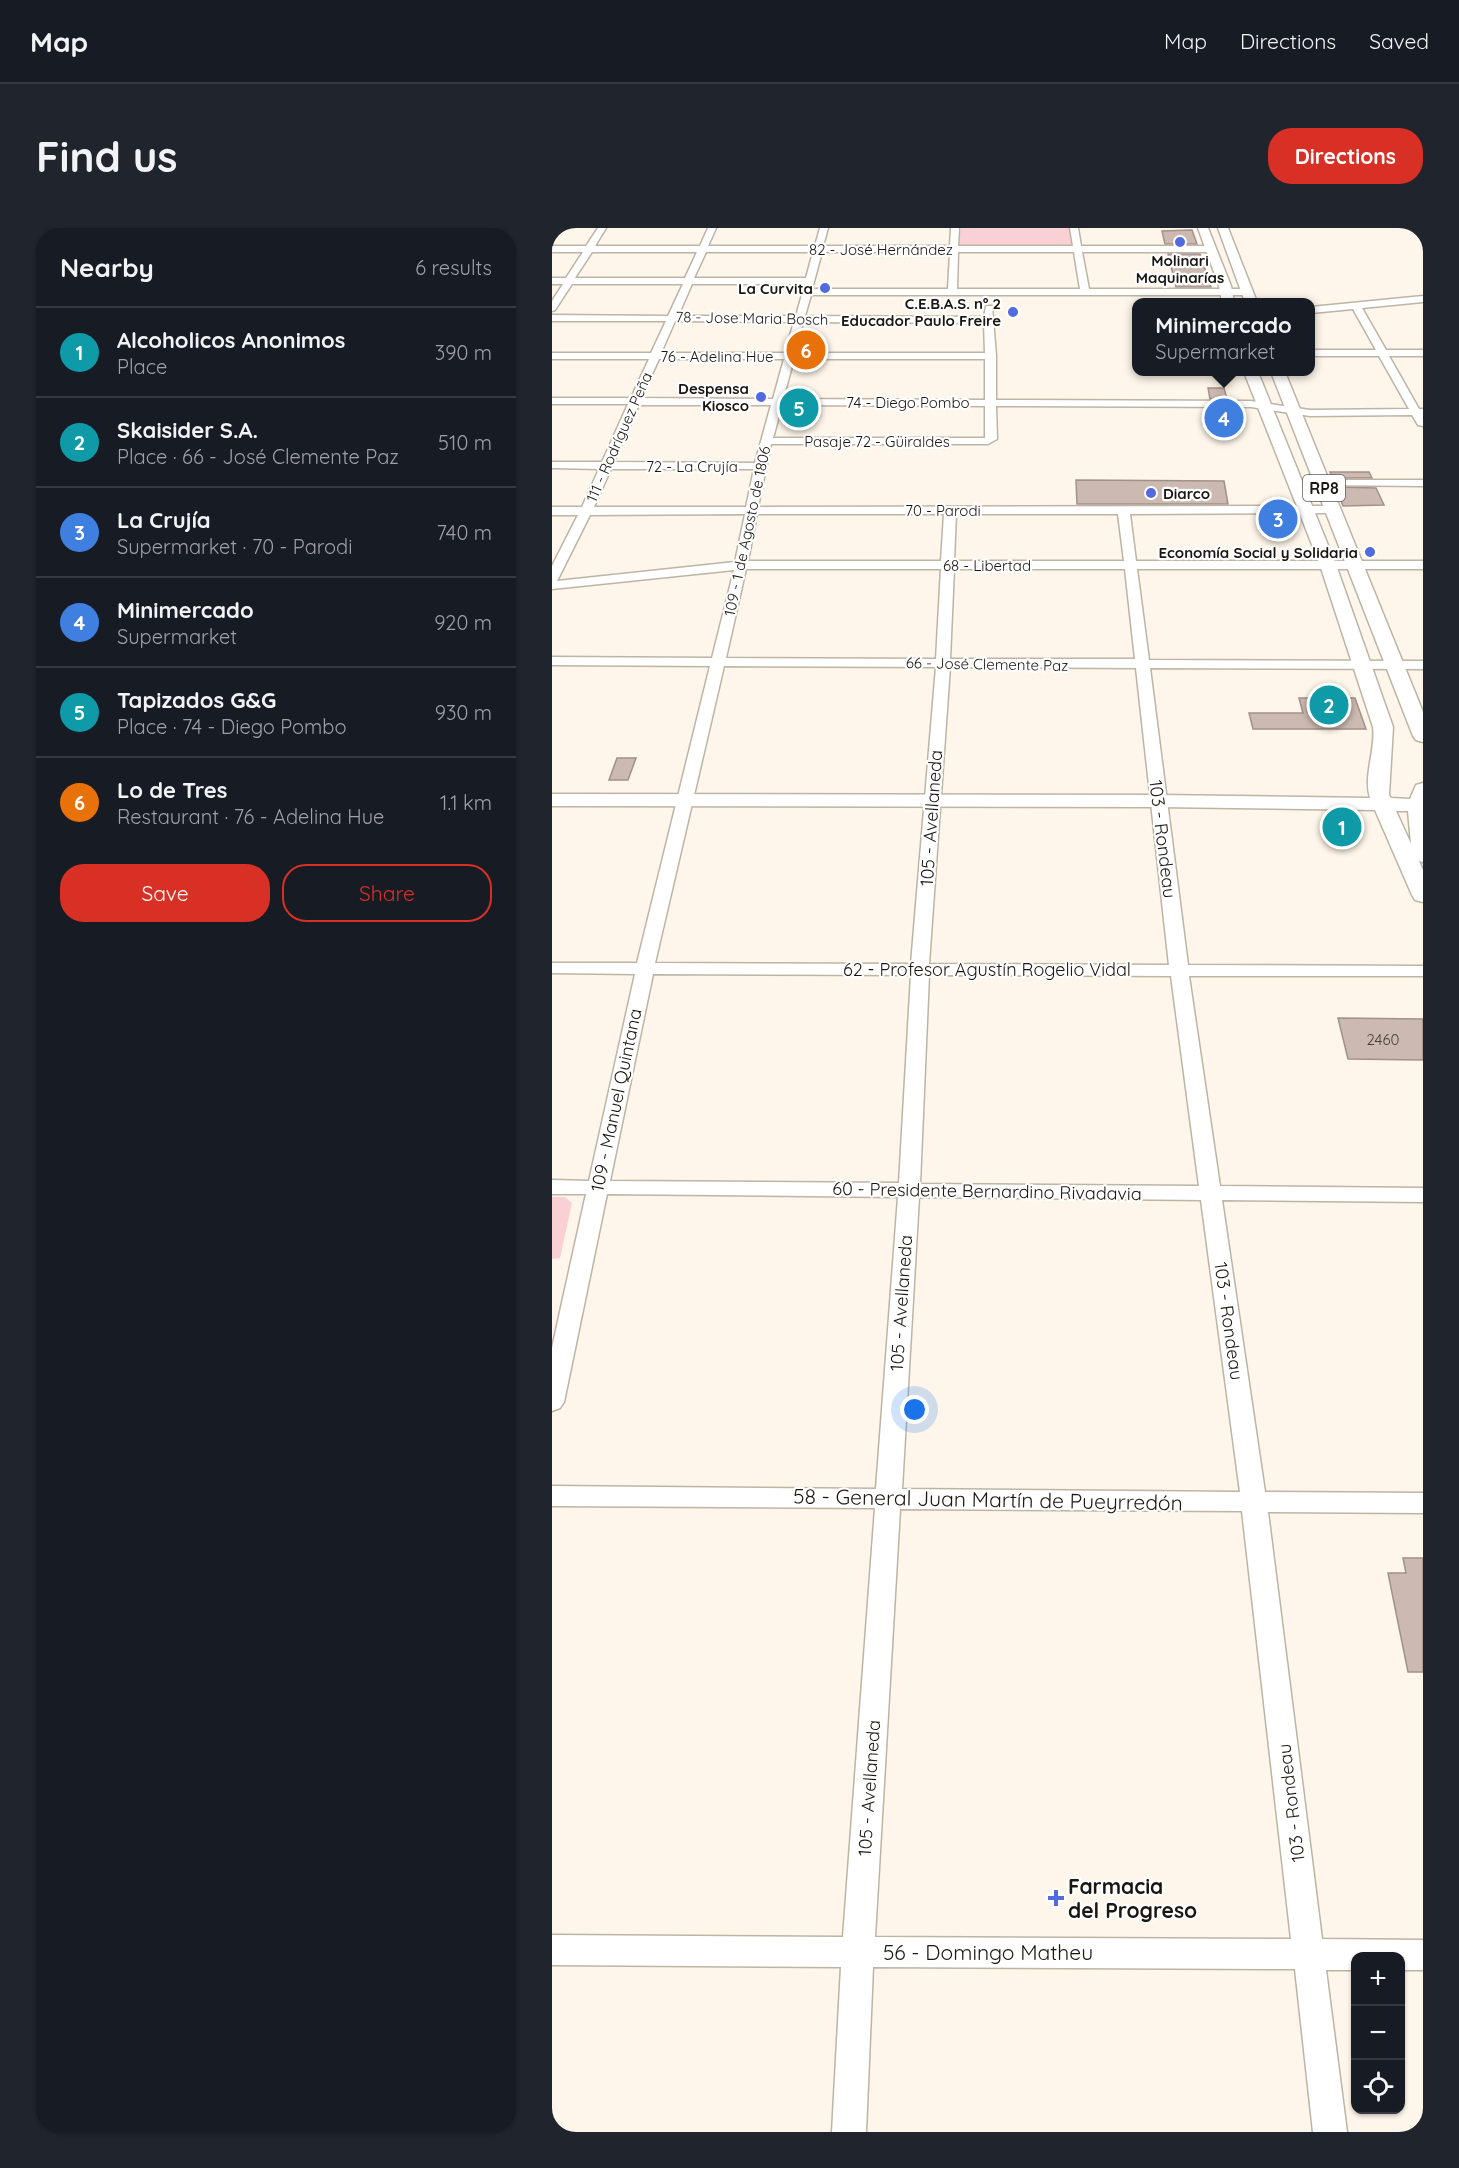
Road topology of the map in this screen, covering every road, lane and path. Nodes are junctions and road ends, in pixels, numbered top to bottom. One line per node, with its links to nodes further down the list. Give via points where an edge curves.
1 (602, 228): 9 (street)
2 (712, 228): 10 (street, 111 - Rodríguez Peña)
3 (824, 228): 11 (street, 109 - 1 de Agosto de 1806)
4 (955, 228): 12 (street)
5 (1074, 228): 13 (street)
6 (1203, 228): 14 (main road)
7 (1223, 228): 24 (main road)
8 (552, 249): 9 (street, 82 - José Hernández)
9 (590, 249): 10 (street, 82 - José Hernández); 16 (street)
10 (702, 249): 11 (street, 82 - José Hernández); 18 (street, 111 - Rodríguez Peña)
11 (818, 249): 12 (street, 82 - José Hernández); 17 (street, 109 - 1 de Agosto de 1806)
12 (954, 249): 13 (street, 82 - José Hernández); 19 (street)
13 (1078, 249): 14 (street, 82 - José Hernández); 22 (street)
14 (1211, 249): 23 (main road)
15 (552, 281): 16 (street)
16 (568, 281): 18 (street); 27 (street)
17 (809, 281): 18 (street); 20 (street, 109 - 1 de Agosto de 1806)
18 (688, 282): 29 (street, 111 - Rodríguez Peña)
19 (952, 291): 20 (street); 21 (street)
20 (807, 292): 31 (street, 109 - 1 de Agosto de 1806)
21 (989, 292): 22 (street); 32 (street)
22 (1085, 292): 23 (street)
23 (1227, 297): 24 (street)
24 (1248, 297)
25 (1423, 299): 26 (street)
26 (1356, 306): 28 (street); 34 (street)
27 (552, 308)
28 (1315, 310)
29 (672, 317): 30 (street, 78 - Jose Maria Bosch); 31 (street, 78 - Jose Maria Bosch); 36 (street, 111 - Rodríguez Peña)
30 (552, 318)
31 (799, 318): 32 (street, 78 - Jose Maria Bosch); 38 (street, 109 - 1 de Agosto de 1806)
32 (989, 320): 39 (street)
33 (1315, 353): 34 (street)
34 (1383, 353): 35 (street); 48 (street)
35 (1423, 353)
36 (656, 355): 37 (street, 76 - Adelina Hue); 38 (street, 76 - Adelina Hue); 43 (street, 111 - Rodríguez Peña)
37 (552, 356)
38 (788, 356): 39 (street, 76 - Adelina Hue); 44 (street, 109 - 1 de Agosto de 1806)
39 (991, 356): 45 (street)
40 (1252, 376): 46 (main road, RP8)
41 (1280, 376): 47 (main road, RP8)
42 (552, 401): 43 (street, 74 - Diego Pombo)
43 (636, 401): 44 (street, 74 - Diego Pombo); 52 (street, 111 - Rodríguez Peña)
44 (776, 402): 45 (street, 74 - Diego Pombo); 50 (street, 109 - 1 de Agosto de 1806)
45 (989, 403): 46 (street, 74 - Diego Pombo); 50 (street, Pasaje 72 - Güiraldes, via 988,441)
46 (1263, 405): 47 (street, 74 - Diego Pombo); 58 (main road, RP8)
47 (1294, 411): 48 (street, 74 - Diego Pombo); 54 (main road, RP8)
48 (1419, 412): 49 (street)
49 (1423, 426)
50 (766, 441): 53 (street, 109 - 1 de Agosto de 1806)
51 (552, 465): 52 (street, 72 - La Crujía)
52 (606, 465): 53 (street, 72 - La Crujía); 61 (street, 111 - Rodríguez Peña)
53 (760, 466): 62 (street, 109 - 1 de Agosto de 1806)
54 (1322, 483): 55 (street); 59 (main road, RP8)
55 (1423, 483)
56 (950, 510): 57 (street, 70 - Parodi); 62 (street, 70 - Parodi); 63 (street, 105 - Avellaneda)
57 (1124, 510): 58 (street, 70 - Parodi); 66 (street, 103 - Rondeau)
58 (1305, 510): 59 (street, 70 - Parodi); 67 (main road, RP8)
59 (1333, 510): 64 (main road, RP8)
60 (552, 511): 61 (street, 70 - Parodi)
61 (586, 511): 62 (street, 70 - Parodi); 69 (street, 111 - Rodríguez Peña)
62 (750, 511): 65 (street, 109 - 1 de Agosto de 1806)
63 (948, 564): 65 (street, 68 - Libertad); 66 (street, 68 - Libertad); 73 (street, 105 - Avellaneda)
64 (1355, 564): 67 (street, 68 - Libertad); 68 (street, 68 - Libertad); 76 (main road, RP8)
65 (741, 565): 70 (street, 68 - Libertad); 72 (street, 109 - 1 de Agosto de 1806)
66 (1131, 565): 67 (street, 68 - Libertad); 74 (street, 103 - Rondeau)
67 (1328, 565): 75 (main road, RP8)
68 (1423, 565)
69 (552, 579)
70 (552, 585)
71 (552, 661): 72 (street, 66 - José Clemente Paz)
72 (720, 662): 73 (street, 66 - José Clemente Paz); 80 (street, 109 - 1 de Agosto de 1806)
73 (944, 663): 74 (street, 66 - José Clemente Paz); 81 (street, 105 - Avellaneda)
74 (1142, 665): 75 (street, 66 - José Clemente Paz); 82 (street, 103 - Rondeau)
75 (1362, 665): 76 (street, 66 - José Clemente Paz); 85 (main road, RP8, via 1384,735 1378,777)
76 (1396, 665): 77 (street, 66 - José Clemente Paz); 78 (main road, RP8)
77 (1423, 665)
78 (1423, 736)
79 (552, 791): 80 (main road)
80 (686, 795): 81 (main road); 84 (main road); 90 (street, 109 - Manuel Quintana)
81 (932, 796): 82 (main road); 89 (street, 105 - Avellaneda)
82 (1158, 797): 85 (main road); 91 (street, 103 - Rondeau)
83 (1422, 797): 85 (main road); 86 (main road)
84 (552, 800)
85 (1381, 800): 87 (main road, RP8)
86 (1423, 856)
87 (1423, 895)
88 (552, 968): 90 (street, 62 - Profesor Agustín Rogelio Vidal)
89 (920, 968): 90 (street, 62 - Profesor Agustín Rogelio Vidal); 91 (street, 62 - Profesor Agustín Rogelio Vidal); 95 (street, 105 - Avellaneda)
90 (645, 969): 94 (street, 109 - Manuel Quintana)
91 (1179, 969): 92 (street, 62 - Profesor Agustín Rogelio Vidal); 96 (street, 103 - Rondeau)
92 (1423, 971)
93 (552, 1187): 94 (street, 60 - Presidente Bernardino Rivadavia)
94 (597, 1187): 95 (street, 60 - Presidente Bernardino Rivadavia); 98 (street, 109 - Manuel Quintana)
95 (909, 1190): 96 (street, 60 - Presidente Bernardino Rivadavia); 100 (street, 105 - Avellaneda)
96 (1211, 1194): 97 (street, 60 - Presidente Bernardino Rivadavia); 101 (street, 103 - Rondeau)
97 (1423, 1195)
98 (552, 1402)
99 (552, 1496): 100 (street, 58 - General Juan Martín de Pueyrredón)
100 (889, 1497): 101 (street, 58 - General Juan Martín de Pueyrredón); 104 (street, 105 - Avellaneda)
101 (1254, 1502): 102 (street, 58 - General Juan Martín de Pueyrredón); 105 (street, 103 - Rondeau)
102 (1423, 1503)
103 (552, 1950): 104 (street, 56 - Domingo Matheu)
104 (858, 1951): 105 (street, 56 - Domingo Matheu); 107 (street, 105 - Avellaneda)
105 (1308, 1955): 106 (street, 56 - Domingo Matheu); 108 (street, 103 - Rondeau)
106 (1423, 1955)
107 (849, 2132)
108 (1330, 2132)

